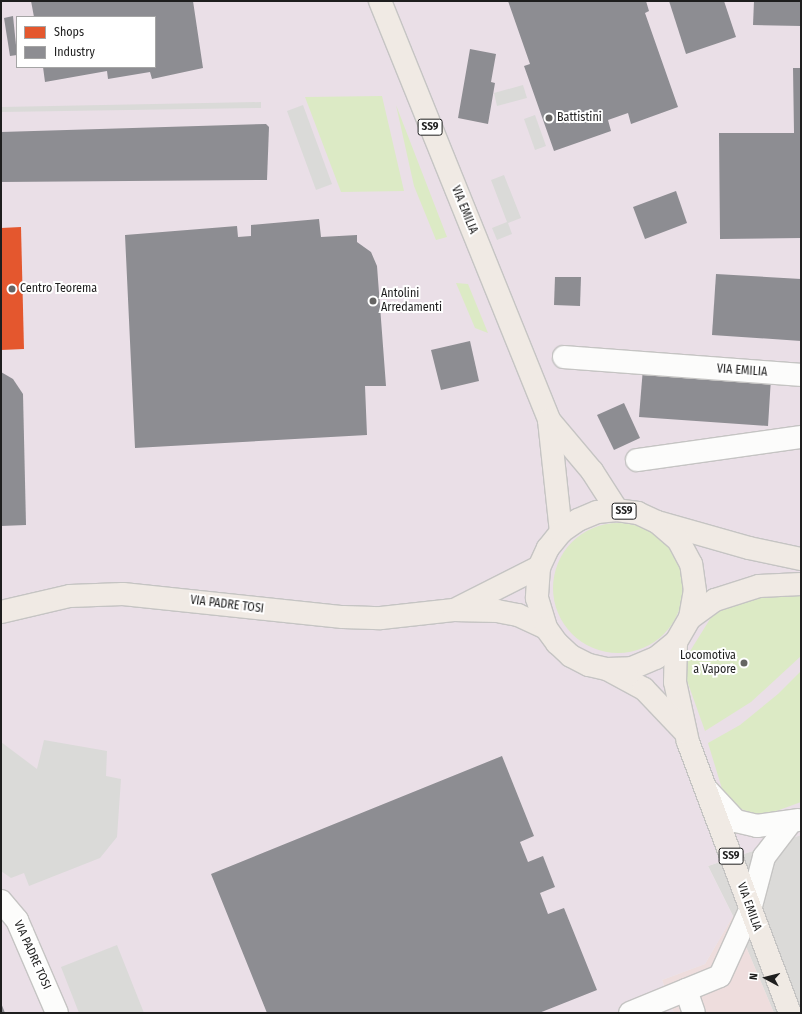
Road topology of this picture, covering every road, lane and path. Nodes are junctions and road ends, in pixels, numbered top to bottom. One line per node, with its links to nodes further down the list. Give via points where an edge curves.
1 (380, 1): 4 (main road, VIA EMILIA / SS9)
2 (564, 357): 3 (street, VIA EMILIA)
3 (801, 375)
4 (549, 420): 7 (main road, VIA EMILIA / SS9, via 592,471); 9 (main road, VIA EMILIA / SS9)
5 (801, 437): 6 (street)
6 (637, 460)
7 (617, 510): 8 (main road, VIA EMILIA / SS9, via 638,513); 9 (main road, VIA EMILIA / SS9, via 590,515)
8 (657, 522): 10 (main road, via 749,548); 15 (main road, VIA EMILIA / SS9, via 678,540 691,564 695,591)
9 (561, 532): 11 (main road, VIA EMILIA / SS9, via 548,548)
10 (801, 559)
11 (539, 567): 13 (main road, VIA PADRE TOSI); 16 (main road, VIA EMILIA / SS9, via 536,598)
12 (801, 584): 15 (main road, via 759,586 715,600)
13 (454, 610): 14 (main road, VIA PADRE TOSI, via 381,618 343,617 153,596 93,594 55,599); 16 (main road, VIA PADRE TOSI, via 497,611 518,615)
14 (1, 612)
15 (690, 618): 17 (main road, VIA EMILIA / SS9)
16 (546, 628): 18 (main road, VIA EMILIA / SS9, via 571,656 589,665)
17 (676, 642): 18 (main road, VIA EMILIA / SS9, via 656,658 632,668); 19 (main road, VIA EMILIA / SS9, via 675,682)
18 (607, 669): 19 (main road, VIA EMILIA / SS9, via 644,689)
19 (686, 732): 20 (main road, VIA EMILIA / SS9)
20 (708, 791): 21 (street, via 736,821 757,826); 23 (main road, VIA EMILIA / SS9)
21 (796, 821): 23 (street, via 764,858)
22 (1, 901): 25 (street, VIA PADRE TOSI, via 17,920)
23 (750, 910): 24 (street, via 720,976); 28 (main road, VIA EMILIA / SS9)
24 (686, 990): 26 (street); 27 (street)
25 (57, 1013)
26 (630, 1013)
27 (694, 1013)
28 (790, 1013)

